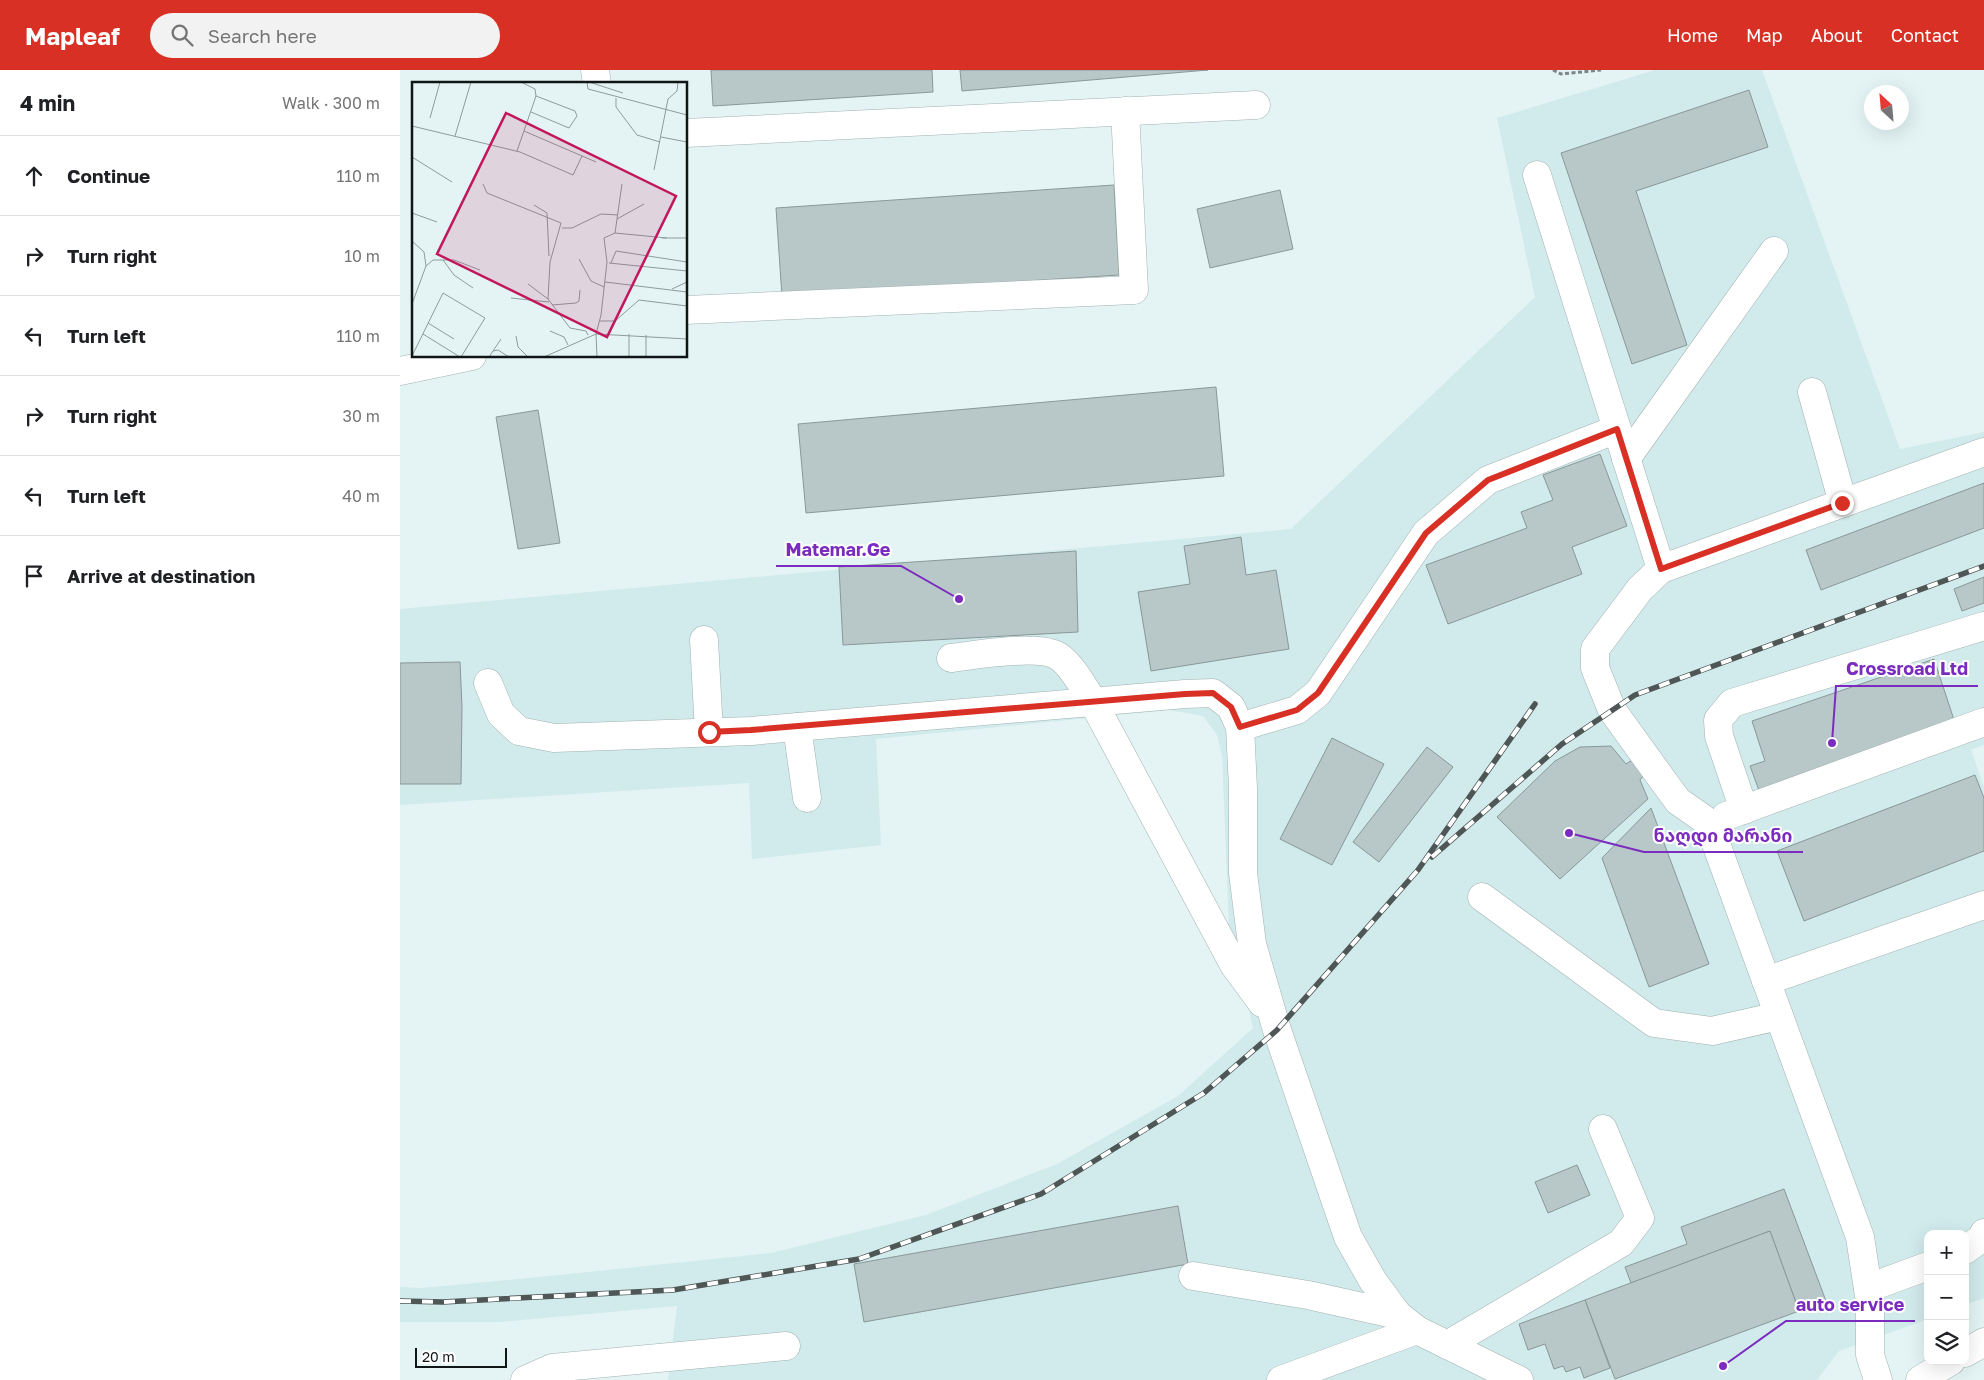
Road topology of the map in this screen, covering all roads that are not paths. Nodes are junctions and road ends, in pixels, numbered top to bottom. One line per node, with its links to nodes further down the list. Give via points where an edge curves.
1 (1256, 105): 2 (street)
2 (1125, 111): 3 (street); 6 (street, via 1134,290)
3 (688, 133)
4 (1537, 175): 10 (street)
5 (1774, 251): 12 (street)
6 (688, 310)
7 (462, 358): 8 (street)
8 (400, 371)
9 (1812, 392): 13 (street)
10 (1617, 429): 12 (street); 22 (street, via 1488,480 1426,533 1318,693 1297,710)
11 (1984, 452): 13 (street)
12 (1626, 459): 14 (street)
13 (1842, 503): 14 (street)
14 (1661, 569): 26 (street, via 1640,589 1595,649 1595,668 1612,710 1678,801)
15 (1984, 626): 25 (street, via 1732,703 1718,720 1719,736)
16 (704, 640): 23 (street)
17 (951, 658): 19 (street, via 1039,650 1058,656)
18 (488, 683): 23 (street, via 501,714 519,730 554,738)
19 (1093, 702): 21 (street); 22 (street, via 1213,693 1231,707); 31 (street, via 1234,965)
20 (1984, 722): 25 (street)
21 (798, 726): 23 (street); 24 (street)
22 (1240, 727): 31 (street, via 1243,873 1252,944)
23 (709, 732)
24 (807, 798)
25 (1744, 810): 26 (street)
26 (1708, 822): 29 (street)
27 (1482, 897): 30 (street, via 1654,1023 1712,1032)
28 (1984, 905): 29 (street)
29 (1766, 981): 30 (street)
30 (1779, 1016): 37 (street, via 1860,1237)
31 (1275, 1020): 38 (street, via 1348,1237 1373,1281)
32 (1603, 1129): 40 (street, via 1640,1218 1621,1243)
33 (1984, 1233): 34 (street)
34 (1969, 1247)
35 (1924, 1267): 37 (street)
36 (1193, 1276): 38 (street, via 1308,1295)
37 (1868, 1288): 47 (street, via 1870,1356)
38 (1407, 1323): 40 (street); 45 (street)
39 (1984, 1342): 42 (street)
40 (1447, 1345): 46 (street)
41 (786, 1346): 44 (street, via 552,1368)
42 (1969, 1351)
43 (1944, 1365): 48 (street)
44 (524, 1380)
45 (1281, 1380)
46 (1519, 1380)
47 (1878, 1380)
48 (1920, 1380)

